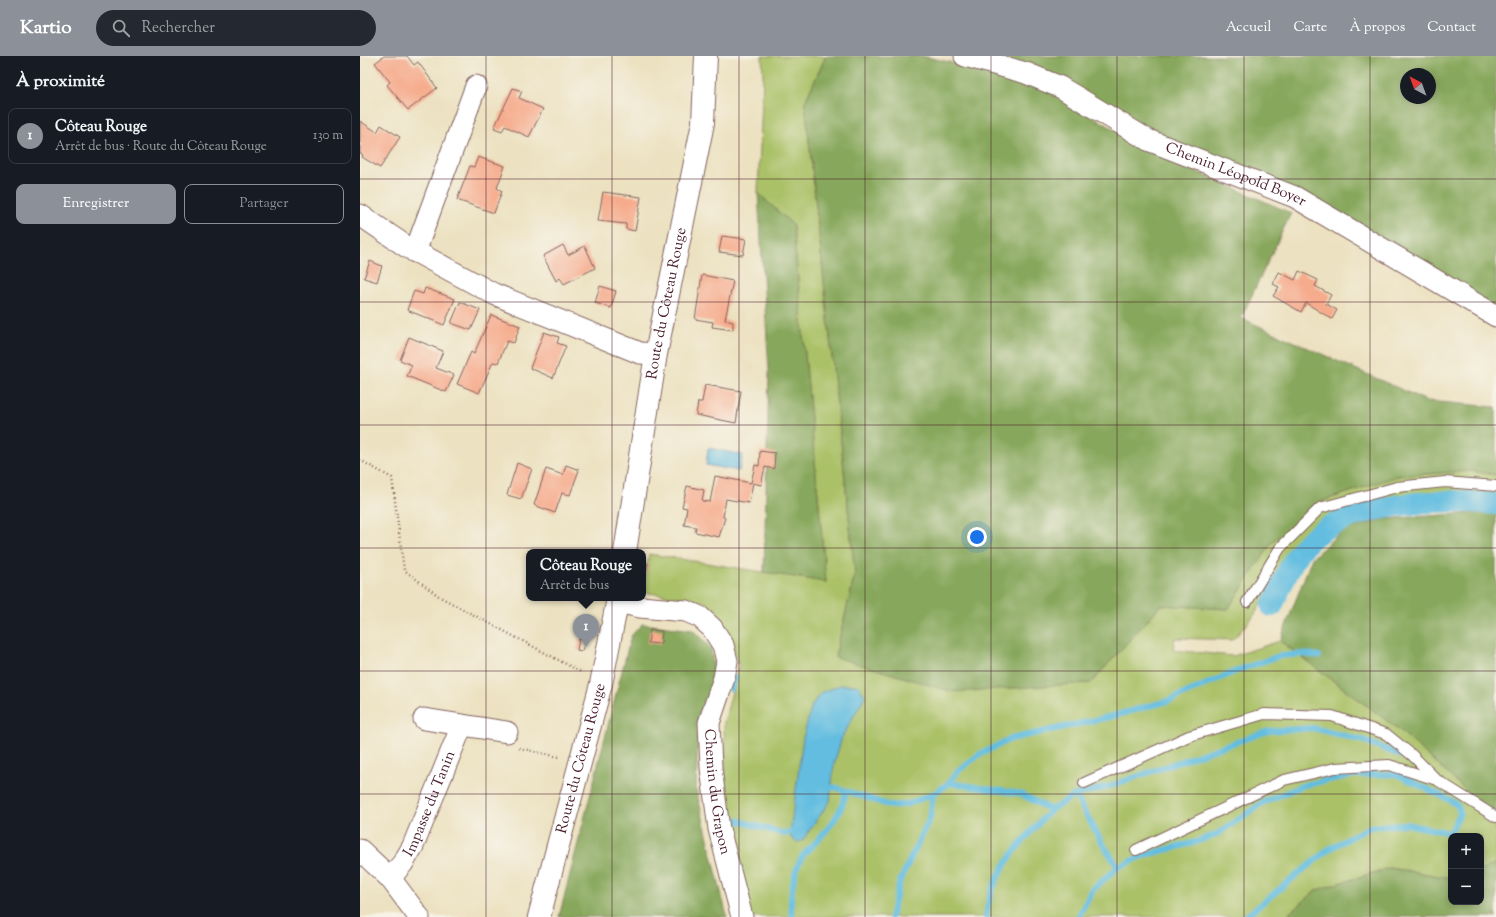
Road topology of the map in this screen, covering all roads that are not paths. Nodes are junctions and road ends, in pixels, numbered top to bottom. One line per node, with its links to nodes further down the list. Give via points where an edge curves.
1 (706, 56): 7 (street, Route du Côteau Rouge, via 703,122)
2 (965, 56): 6 (street, Chemin Léopold Boyer, via 1026,72 1060,87 1148,140 1295,196)
3 (476, 86): 5 (street)
4 (360, 215): 5 (street)
5 (415, 252): 7 (street, via 494,294 640,353)
6 (1496, 316)
7 (656, 354): 9 (street, Route du Côteau Rouge)
8 (1496, 486): 12 (lane, via 1445,482 1397,487 1320,508 1280,548)
9 (625, 549)
10 (618, 601): 23 (street, Route du Côteau Rouge, via 601,684)
11 (621, 601): 24 (street, Chemin du Grapon, via 640,607 686,611 700,617 712,628 723,645 727,662 709,723 710,768 719,829)
12 (1247, 602)
13 (424, 719): 14 (street)
14 (462, 725): 15 (street); 21 (street, Impasse du Tanin, via 414,846)
15 (507, 732)
16 (1436, 780): 17 (lane, via 1412,755 1386,734 1332,716 1264,714 1189,736); 18 (lane); 20 (lane, via 1389,765 1335,768 1284,780)
17 (1084, 783)
18 (1496, 817)
19 (360, 850): 21 (street)
20 (1136, 850)
21 (390, 878): 22 (street)
22 (420, 917)
23 (539, 917)
24 (742, 917)

